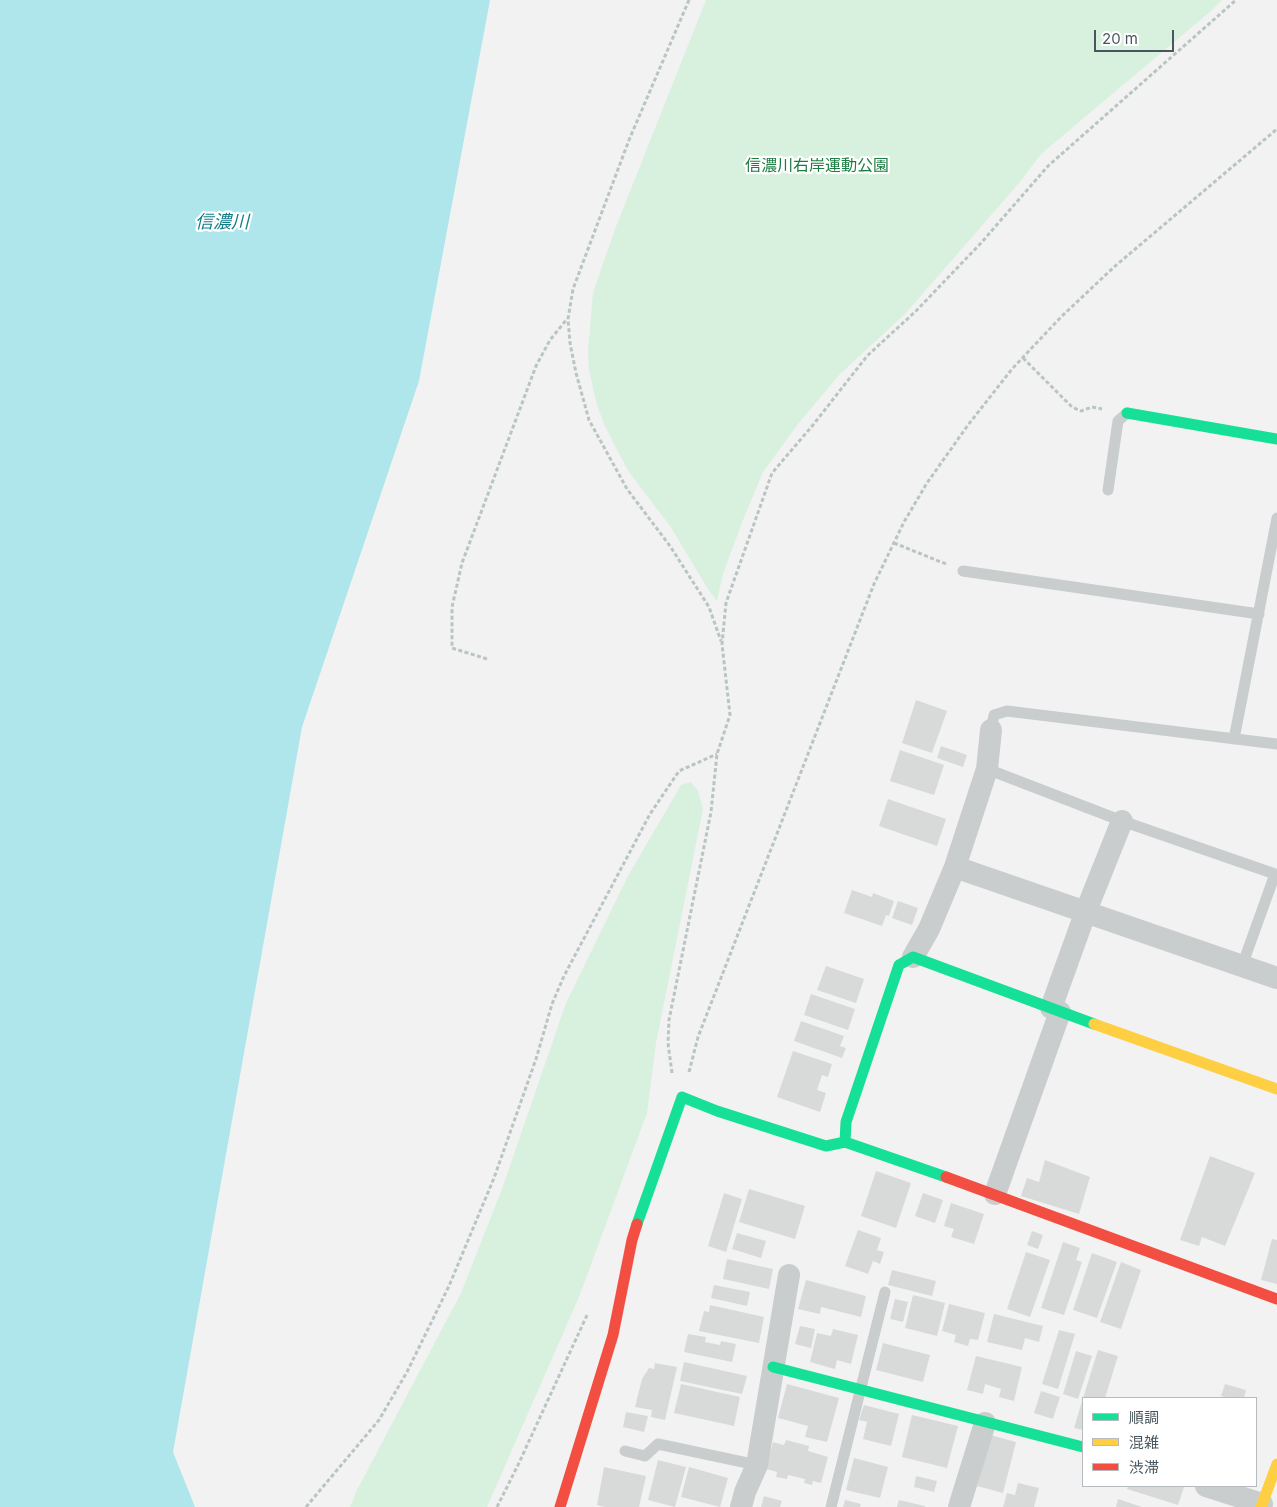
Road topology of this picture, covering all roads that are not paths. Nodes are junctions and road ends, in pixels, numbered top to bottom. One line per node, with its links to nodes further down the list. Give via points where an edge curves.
1 (1127, 413): 2 (street); 3 (lane, via 1118,421)
2 (1277, 439)
3 (1108, 490)
4 (1277, 518): 6 (lane)
5 (963, 571): 6 (lane)
6 (1259, 614): 8 (lane)
7 (991, 730): 8 (lane, via 994,715 1007,711); 10 (street)
8 (1234, 740): 9 (lane)
9 (1277, 744)
10 (987, 769): 11 (lane); 12 (street)
11 (1122, 821): 13 (street); 15 (lane, via 1275,874)
12 (955, 866): 13 (street); 14 (street, via 929,929)
13 (1086, 911): 15 (street); 17 (street)
14 (913, 957): 17 (street); 19 (street, via 899,965 846,1122)
15 (1242, 966): 16 (street)
16 (1277, 978)
17 (1056, 1010): 18 (street); 20 (street)
18 (1277, 1089)
19 (845, 1142): 20 (street); 33 (street, via 826,1146 682,1096 632,1240 613,1335)
20 (995, 1194): 23 (street)
21 (789, 1275): 24 (street)
22 (885, 1292): 25 (lane)
23 (1277, 1299)
24 (773, 1367): 25 (street); 30 (street)
25 (860, 1390): 26 (street); 35 (lane)
26 (985, 1423): 27 (street); 36 (street)
27 (1082, 1446)
28 (626, 1451): 30 (lane, via 645,1456 658,1444)
29 (1277, 1464): 32 (street)
30 (757, 1465): 34 (street)
31 (1209, 1487): 32 (street)
32 (1262, 1506)
33 (560, 1507)
34 (741, 1507)
35 (831, 1507)
36 (959, 1507)

